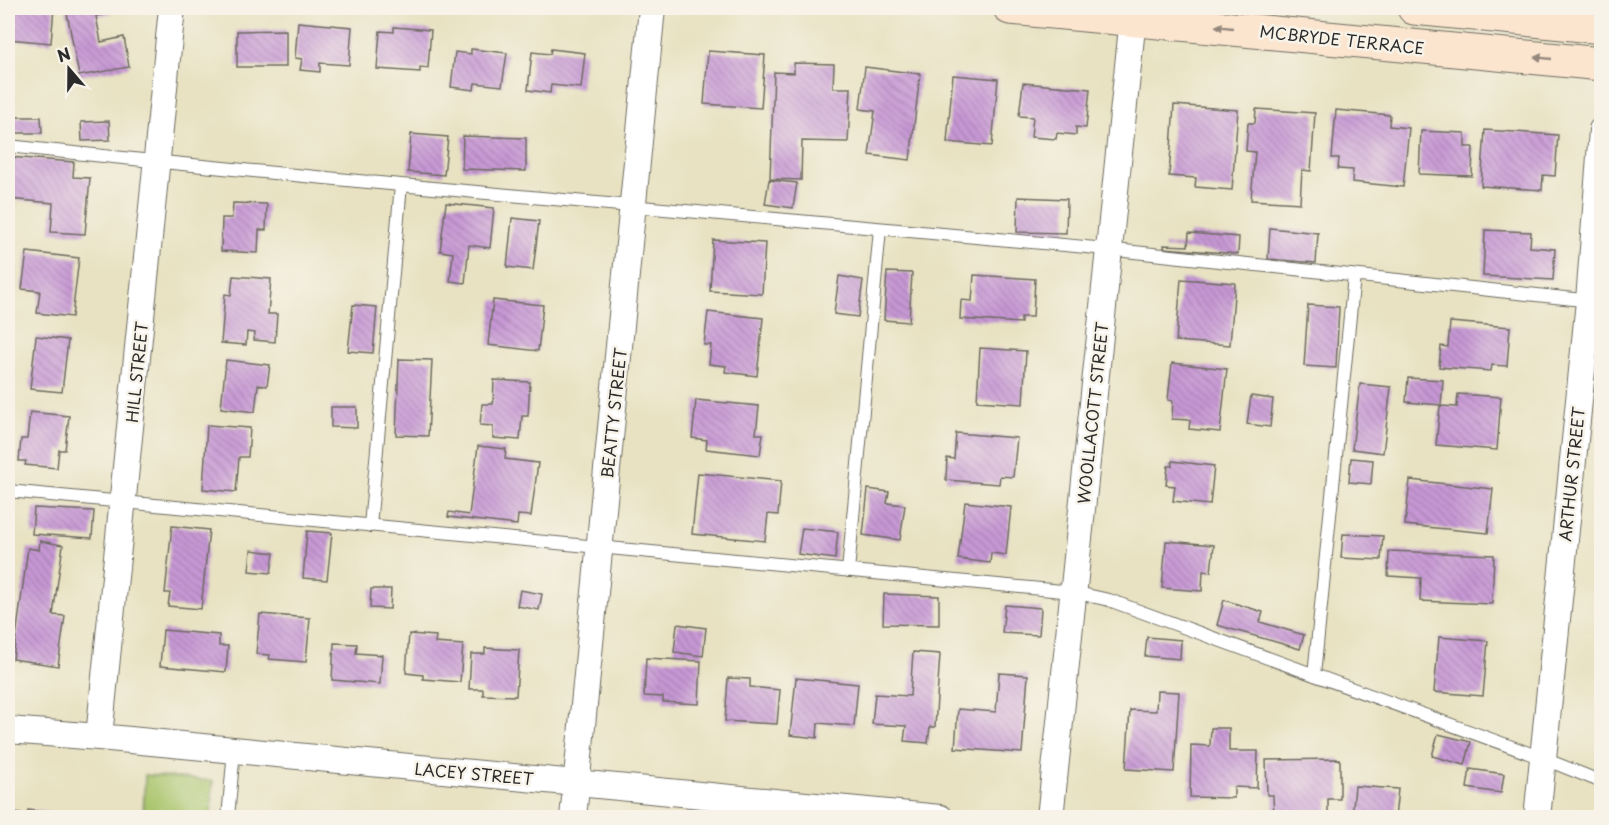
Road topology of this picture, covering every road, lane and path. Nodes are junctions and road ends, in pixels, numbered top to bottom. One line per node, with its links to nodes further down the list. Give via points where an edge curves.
1 (172, 8): 10 (street, HILL STREET)
2 (652, 8): 12 (street, BEATTY STREET)
3 (1010, 8): 5 (main road, MCBRYDE TERRACE)
4 (1414, 8): 6 (main road)
5 (1134, 13): 7 (main road, MCBRYDE TERRACE, one-way to 5); 14 (street, WOOLLACOTT STREET)
6 (1602, 27)
7 (1602, 64)
8 (1602, 130): 16 (street, ARTHUR STREET)
9 (8, 146): 10 (lane)
10 (157, 162): 11 (lane); 18 (street, HILL STREET)
11 (400, 185): 12 (lane); 19 (lane)
12 (633, 207): 13 (lane); 20 (street, BEATTY STREET)
13 (880, 229): 14 (lane); 21 (lane)
14 (1109, 250): 15 (lane); 22 (street, WOOLLACOTT STREET)
15 (1354, 276): 16 (lane); 23 (lane)
16 (1595, 301): 27 (street, ARTHUR STREET)
17 (8, 492): 18 (lane)
18 (123, 502): 19 (lane); 25 (street, HILL STREET)
19 (370, 526): 20 (lane)
20 (600, 548): 21 (lane); 29 (street, BEATTY STREET)
21 (848, 571): 22 (lane)
22 (1073, 592): 23 (lane, via 1109,600); 33 (street, WOOLLACOTT STREET)
23 (1314, 675): 27 (lane)
24 (8, 730): 25 (street, LACEY STREET)
25 (99, 737): 26 (street, LACEY STREET)
26 (234, 750): 29 (street, LACEY STREET); 30 (lane)
27 (1542, 758): 28 (lane); 34 (street, ARTHUR STREET)
28 (1602, 782)
29 (577, 783): 31 (street, BEATTY STREET); 32 (street, LACEY STREET)
30 (228, 818)
31 (573, 818)
32 (940, 818)
33 (1050, 818)
34 (1537, 818)

